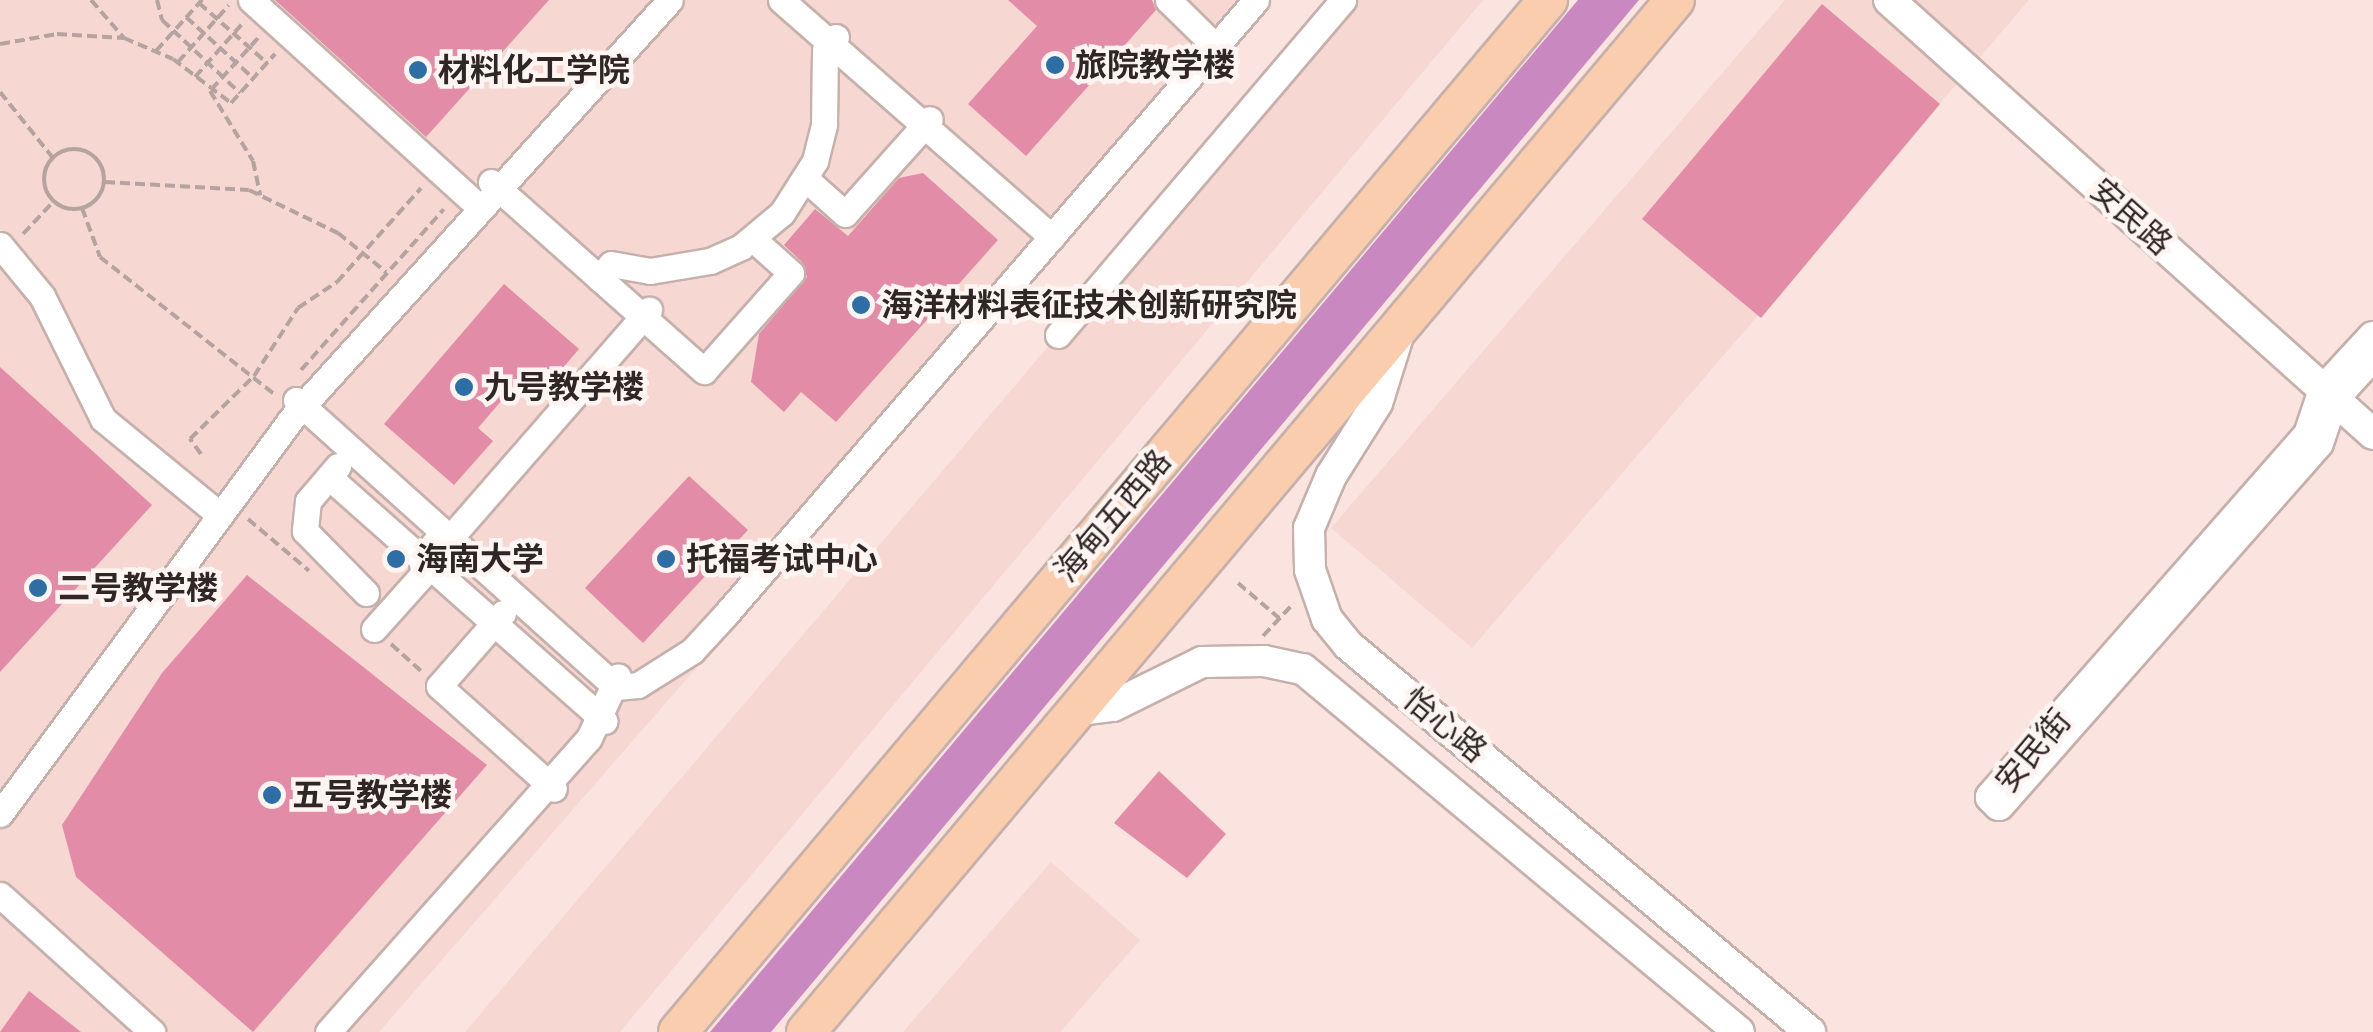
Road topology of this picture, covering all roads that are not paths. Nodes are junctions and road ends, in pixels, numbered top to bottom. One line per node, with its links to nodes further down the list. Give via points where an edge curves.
1 (786, 0): 13 (street)
2 (1168, 0): 14 (street)
3 (1177, 0): 14 (street)
4 (1245, 0): 14 (street)
5 (1256, 0): 14 (street)
6 (1343, 0): 24 (street)
7 (1548, 0): 50 (main road, 海甸五西路)
8 (1676, 0): 23 (main road)
9 (1889, 0): 27 (street, 安民路)
10 (1904, 0): 27 (street, 安民路)
11 (661, 2): 17 (street)
12 (244, 6): 17 (street, via 437,169)
13 (834, 40): 15 (street); 16 (street, via 825,50 824,124)
14 (1216, 41): 18 (street)
15 (928, 122): 16 (street, via 846,214); 18 (street)
16 (806, 180): 19 (street)
17 (490, 190): 21 (street); 28 (street)
18 (1052, 231): 40 (street, via 696,635)
19 (753, 239): 21 (street, via 726,255 674,270 611,264); 22 (street, via 791,273 710,364)
20 (2, 252): 33 (street, via 42,296 103,419)
21 (602, 274): 22 (street)
22 (650, 317): 34 (street)
23 (1401, 325): 41 (main road); 53 (street, 怡心路, via 1377,403 1331,476 1309,528 1310,570 1326,618 1348,645)
24 (1058, 335)
25 (2373, 336): 27 (street, 安民街)
26 (2373, 355): 27 (street, 安民街)
27 (2332, 391): 27 (street, 安民街, via 2310,434 1991,797 1999,805 2318,443); 29 (street, 安民路); 30 (street, 安民路)
28 (297, 399): 31 (street); 33 (street)
29 (2373, 421)
30 (2373, 434)
31 (355, 447): 32 (street); 34 (street)
32 (328, 477): 35 (street); 36 (street, via 308,501 305,532)
33 (216, 512): 44 (street); 45 (street)
34 (456, 538): 35 (street, via 437,540); 37 (street)
35 (422, 559): 38 (street); 39 (street, via 424,573)
36 (366, 593)
37 (520, 595): 38 (street); 40 (street)
38 (494, 623): 42 (street); 43 (street, via 439,686)
39 (374, 629)
40 (618, 683): 42 (street)
41 (1078, 710): 51 (main road); 52 (street, 怡心路, via 1114,706 1202,662 1264,661 1303,669)
42 (602, 718): 43 (street)
43 (551, 786): 48 (street); 49 (street)
44 (0, 799)
45 (0, 814)
46 (2, 900): 47 (street)
47 (152, 1032)
48 (328, 1032)
49 (340, 1032)
50 (678, 1032)
51 (806, 1032)
52 (1739, 1032)
53 (1810, 1032)

